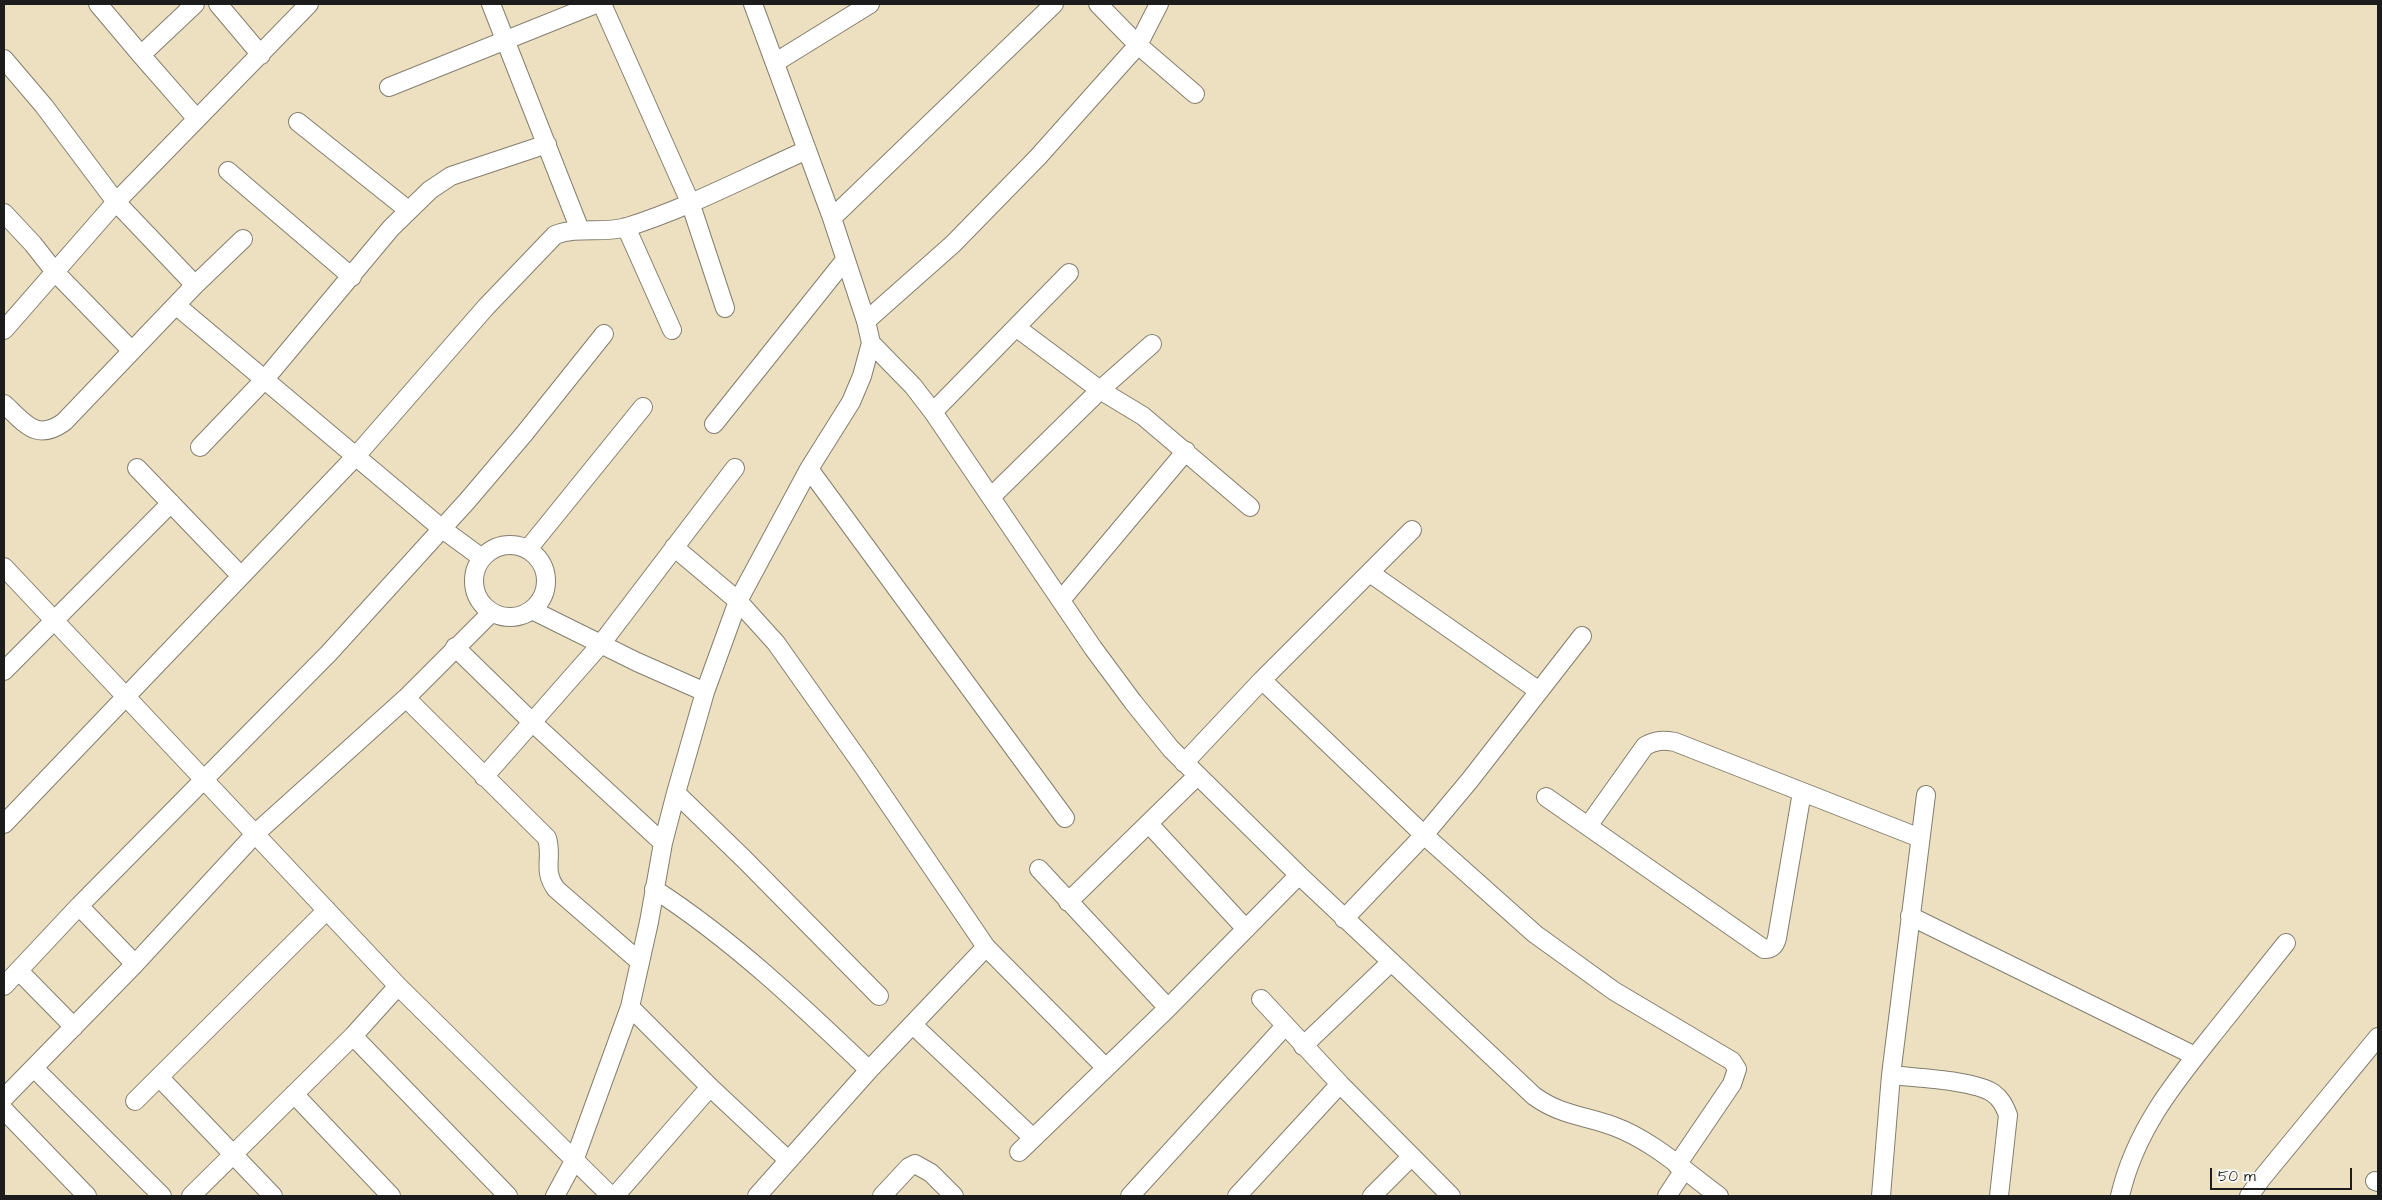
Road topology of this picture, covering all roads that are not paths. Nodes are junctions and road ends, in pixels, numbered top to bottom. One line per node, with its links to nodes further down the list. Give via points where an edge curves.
1 (98, 4): 16 (street)
2 (196, 4): 16 (street)
3 (218, 4): 15 (street)
4 (309, 4): 15 (street)
5 (491, 4): 13 (street)
6 (596, 4): 13 (street)
7 (602, 4): 27 (street)
8 (753, 4): 18 (street)
9 (870, 4): 18 (street)
10 (1054, 4): 30 (street)
11 (1098, 4): 14 (street)
12 (1159, 4): 14 (street)
13 (506, 40): 19 (street); 23 (street)
14 (1138, 45): 20 (street); 41 (street, via 987,210)
15 (261, 55): 21 (street)
16 (140, 56): 21 (street)
17 (4, 59): 26 (street, via 44,106)
18 (776, 62): 24 (street)
19 (389, 87)
20 (1195, 94)
21 (198, 118): 26 (street)
22 (298, 122): 28 (street)
23 (547, 144): 28 (street, via 451,176); 32 (street)
24 (807, 150): 27 (street); 30 (street)
25 (228, 171): 37 (street)
26 (116, 202): 35 (street); 38 (street)
27 (690, 202): 31 (street); 40 (street)
28 (408, 210): 37 (street)
29 (4, 214): 35 (street)
30 (832, 218): 34 (street)
31 (626, 227): 32 (street); 44 (street)
32 (580, 230): 57 (street, via 555,235 543,244)
33 (243, 239): 38 (street)
34 (845, 260): 41 (street); 54 (street)
35 (55, 272): 43 (street); 48 (street)
36 (1069, 273): 42 (street)
37 (352, 277): 49 (street)
38 (195, 285): 39 (street)
39 (177, 306): 48 (street); 49 (street)
40 (725, 308)
41 (866, 321): 46 (street)
42 (1017, 328): 50 (street); 53 (street)
43 (4, 330)
44 (672, 330)
45 (604, 334): 64 (street, via 524,434)
46 (871, 343): 53 (street, via 913,386); 60 (street, via 851,402)
47 (1152, 344): 50 (street)
48 (132, 350): 51 (street, via 52,431 38,432)
49 (265, 380): 55 (street); 57 (street)
50 (1100, 390): 56 (street, via 1142,416); 61 (street)
51 (4, 404)
52 (643, 407): 67 (street)
53 (933, 412): 61 (street)
54 (714, 424)
55 (200, 447)
56 (1186, 451): 63 (street); 72 (street)
57 (356, 456): 64 (street); 71 (street)
58 (137, 468): 62 (street)
59 (735, 468): 66 (street)
60 (809, 468): 73 (street); 95 (street)
61 (992, 496): 72 (street)
62 (170, 503): 71 (street); 76 (street)
63 (1250, 506)
64 (441, 528): 68 (street); 90 (street, via 329,653)
65 (1412, 530): 70 (street)
66 (674, 547): 73 (street); 78 (street)
67 (528, 549): 68 (street, via 515,544 501,545); 74 (street, via 539,558 546,572 541,600)
68 (482, 558): 75 (street, via 473,576 474,590 480,603)
69 (4, 567): 76 (street)
70 (1370, 573): 81 (street); 82 (street)
71 (241, 576): 84 (street)
72 (1061, 600): 87 (street, via 1133,702)
73 (738, 601): 83 (street); 113 (street, via 776,643 806,684)
74 (532, 610): 75 (street, via 519,616); 78 (street)
75 (491, 613): 79 (street)
76 (54, 620): 80 (street); 84 (street)
77 (1582, 636): 82 (street)
78 (600, 644): 83 (street); 86 (street)
79 (455, 646): 85 (street); 86 (street)
80 (4, 671)
81 (1262, 680): 87 (street); 100 (street)
82 (1538, 691): 100 (street)
83 (705, 692): 92 (street)
84 (125, 697): 90 (street); 96 (street)
85 (406, 698): 89 (street); 99 (street)
86 (532, 722): 89 (street); 102 (street)
87 (1184, 763): 88 (street)
88 (1197, 776): 97 (street); 104 (street)
89 (484, 777): 114 (street, via 547,838 550,848 548,875 556,888)
90 (204, 779): 99 (street); 107 (street)
91 (1802, 792): 98 (street, via 1675,742 1654,741 1638,754); 98 (street, via 1778,938 1770,949 1757,946); 101 (street)
92 (676, 794): 102 (street); 120 (street)
93 (1926, 795): 101 (street)
94 (1546, 797): 98 (street)
95 (1065, 818)
96 (4, 824)
97 (1149, 824): 106 (street); 111 (street)
98 (1588, 826)
99 (256, 834): 108 (street); 116 (street)
100 (1424, 835): 110 (street); 148 (street, via 1535,934 1587,974 1732,1061 1736,1069 1732,1084)
101 (1920, 838): 109 (street)
102 (663, 843): 105 (street)
103 (1039, 869): 106 (street)
104 (1299, 876): 110 (street); 111 (street)
105 (654, 889): 114 (street); 133 (street, via 690,912 772,979)
106 (1068, 902): 123 (street)
107 (79, 906): 116 (street); 117 (street)
108 (327, 910): 119 (street); 135 (street)
109 (1910, 916): 130 (street); 134 (street)
110 (1344, 919): 115 (street)
111 (1246, 929): 123 (street)
112 (2286, 944): 130 (street)
113 (986, 947): 124 (street); 131 (street)
114 (640, 962): 122 (street)
115 (1391, 962): 129 (street); 148 (street, via 1542,1102 1570,1115 1613,1126)
116 (134, 964): 126 (street)
117 (19, 971): 118 (street); 126 (street)
118 (4, 986)
119 (398, 986): 127 (street); 147 (street)
120 (879, 996)
121 (1261, 999): 125 (street)
122 (630, 1007): 137 (street); 147 (street)
123 (1168, 1008): 131 (street)
124 (913, 1025): 133 (street); 142 (street)
125 (1285, 1026): 129 (street); 161 (street)
126 (74, 1027): 132 (street)
127 (353, 1036): 138 (street); 154 (street)
128 (2378, 1037): 170 (street)
129 (1303, 1046): 136 (street)
130 (2195, 1056): 169 (street, via 2170,1088 2138,1141)
131 (1104, 1067): 142 (street)
132 (34, 1068): 139 (street); 150 (street)
133 (869, 1070): 146 (street)
134 (1891, 1075): 167 (street); 168 (street, via 1974,1086 1991,1092 2003,1102 2008,1115)
135 (159, 1077): 140 (street); 144 (street)
136 (1340, 1084): 145 (street); 162 (street)
137 (710, 1087): 146 (street); 157 (street)
138 (294, 1094): 144 (street); 153 (street)
139 (4, 1098)
140 (135, 1101)
141 (4, 1110): 149 (street)
142 (1032, 1137): 143 (street)
143 (1019, 1152)
144 (234, 1156): 151 (street); 152 (street)
145 (1411, 1157): 163 (street); 164 (street)
146 (788, 1160): 158 (street)
147 (574, 1161): 155 (street); 156 (street)
148 (1680, 1167): 165 (street); 166 (street)
149 (87, 1196)
150 (162, 1196)
151 (191, 1196)
152 (273, 1196)
153 (391, 1196)
154 (508, 1196)
155 (555, 1196)
156 (611, 1196)
157 (615, 1196)
158 (757, 1196)
159 (882, 1196): 160 (street, via 915,1164 931,1173)
160 (954, 1196)
161 (1130, 1196)
162 (1237, 1196)
163 (1372, 1196)
164 (1451, 1196)
165 (1667, 1196)
166 (1719, 1196)
167 (1881, 1196)
168 (1998, 1196)
169 (2120, 1196)
170 (2249, 1196)

